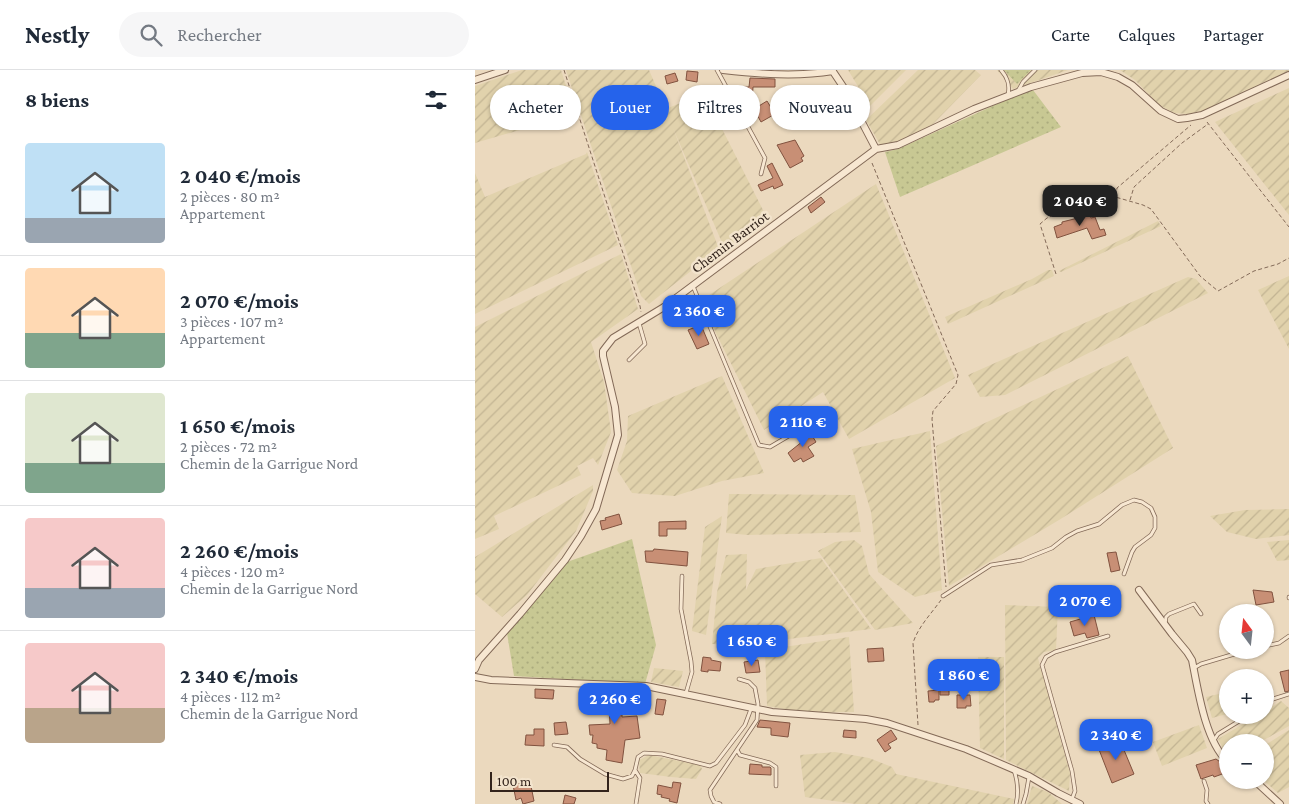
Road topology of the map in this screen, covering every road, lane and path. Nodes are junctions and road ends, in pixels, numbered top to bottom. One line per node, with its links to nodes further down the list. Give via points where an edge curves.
1 (505, 70): 9 (street)
2 (564, 70): 24 (path, via 640,306)
3 (717, 70): 17 (lane, via 765,158)
4 (723, 70): 7 (street, via 797,74)
5 (1001, 70): 11 (lane, via 1007,78)
6 (1035, 70): 10 (lane)
7 (832, 71): 15 (street)
8 (1289, 75): 12 (street)
9 (475, 79)
10 (1018, 92): 11 (street); 13 (street, via 1065,77 1101,72 1132,85 1161,111 1178,118)
11 (1008, 96): 15 (street, via 898,145)
12 (1202, 115): 13 (street); 14 (path)
13 (1193, 117): 18 (path, via 1193,124 1117,188)
14 (1209, 124): 19 (path, via 1182,143 1134,187); 20 (path)
15 (876, 149): 16 (street, Chemin Barriot)
16 (868, 155): 23 (street, Chemin Barriot); 30 (path, via 958,375 956,384 933,411 932,419 947,586)
17 (761, 174)
18 (1116, 196): 19 (path); 22 (path, via 1105,194 1047,218 1040,224)
19 (1130, 201): 21 (path, via 1151,209 1200,276 1218,291 1254,271)
20 (1289, 227)
21 (1289, 258)
22 (1056, 274)
23 (693, 285): 24 (street, Chemin Barriot); 26 (lane, via 759,445 770,448)
24 (639, 323): 25 (lane, via 645,344); 37 (street, Chemin Barriot, via 613,338 603,351 615,407 617,435 596,509 565,560)
25 (629, 360)
26 (792, 434)
27 (1124, 574): 30 (lane, via 1135,546 1151,535 1155,528 1151,508 1134,500 1122,504 1099,524 1077,531 1052,548 1022,560 991,565)
28 (682, 576): 41 (lane, via 681,609 692,672)
29 (1139, 590): 32 (street)
30 (943, 596): 47 (path, via 919,628 913,643 919,727)
31 (1201, 614): 32 (lane, via 1194,604 1169,614)
32 (1165, 625): 38 (street, via 1187,652)
33 (1108, 636): 58 (lane, via 1055,652 1046,657 1042,665 1072,771 1075,792)
34 (1289, 636): 35 (lane)
35 (1274, 643)
36 (1219, 659): 38 (lane)
37 (475, 668)
38 (1193, 668): 48 (street, via 1207,725)
39 (475, 677): 41 (street, via 645,686)
40 (739, 680): 45 (lane, via 749,682 755,688)
41 (686, 694): 44 (street)
42 (1289, 694): 43 (lane)
43 (1274, 699)
44 (751, 708): 45 (street); 53 (lane, via 745,725 716,763 710,766 644,753 638,757)
45 (759, 710): 47 (street, via 866,719); 50 (lane, via 757,720)
46 (1234, 724): 48 (lane)
47 (915, 732): 52 (street)
48 (1214, 740): 51 (street)
49 (554, 745): 53 (lane, via 567,746 580,759 605,774 623,779 632,776)
50 (737, 750): 56 (lane, via 740,755 776,767); 60 (lane, via 710,790 714,802)
51 (1219, 752)
52 (1014, 769): 54 (street); 61 (lane, via 1019,793)
53 (635, 770): 59 (lane, via 640,778)
54 (1029, 776): 58 (street); 62 (lane)
55 (1204, 781): 64 (lane)
56 (776, 786)
57 (1264, 789): 65 (street)
58 (1072, 800): 63 (street)
59 (636, 804)
60 (719, 804)
61 (1016, 804)
62 (1023, 804)
63 (1080, 804)
64 (1208, 804)
65 (1280, 804)

